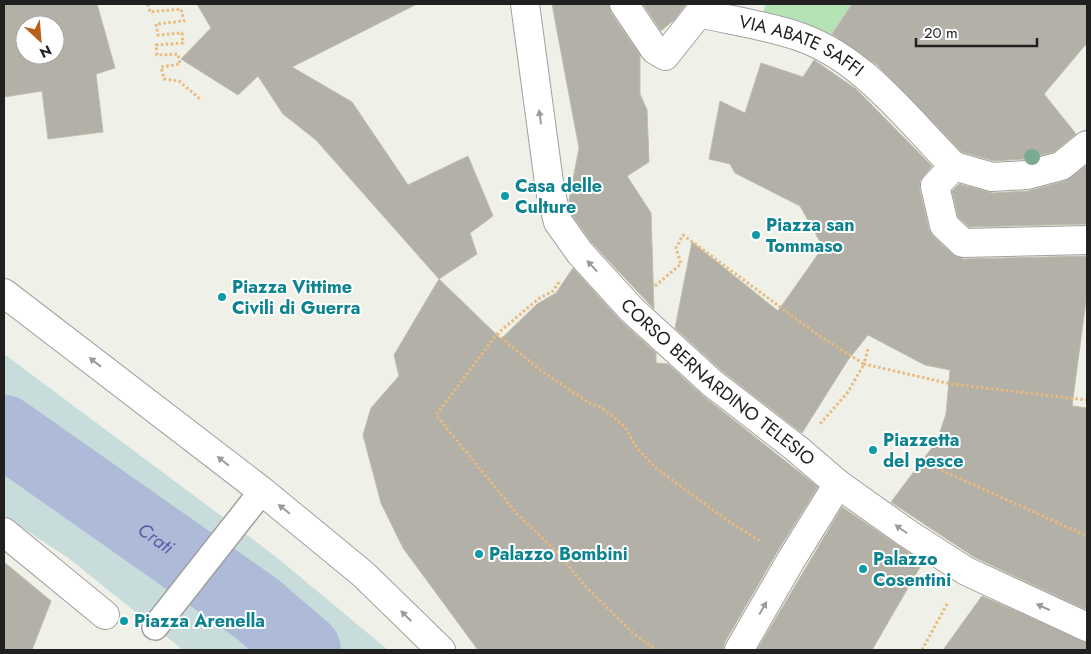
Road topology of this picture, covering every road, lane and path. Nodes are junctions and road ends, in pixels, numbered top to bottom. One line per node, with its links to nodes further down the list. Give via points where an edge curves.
1 (148, 4): 4 (path, via 150,12 181,9 184,21 156,24 158,35 182,33 183,43 156,45 157,55 178,54 180,64 161,67 164,79 179,80)
2 (525, 4): 8 (street, CORSO BERNARDINO TELESIO, one-way to 2, via 558,222 550,190)
3 (624, 4): 6 (street, VIA ABATE SAFFI, via 655,50 665,56 699,14 803,38 840,57 879,89)
4 (200, 99)
5 (1087, 145): 6 (street, via 1061,166 1027,175 992,177)
6 (954, 166): 7 (street, via 935,186 944,225 963,243)
7 (1087, 240)
8 (580, 253): 10 (street, CORSO BERNARDINO TELESIO, one-way to 8); 11 (path, via 552,291)
9 (4, 293): 18 (street, one-way to 9)
10 (632, 310): 13 (path, via 681,264 676,248 683,236 818,335); 17 (street, CORSO BERNARDINO TELESIO, via 712,383)
11 (497, 334): 21 (path, via 540,370 591,404 601,407 625,427 637,448 657,469 731,523); 27 (path, via 436,415 518,514 557,552 584,585 634,634)
12 (868, 349): 13 (path)
13 (864, 364): 14 (path, via 951,384); 15 (path, via 848,392)
14 (1087, 400)
15 (819, 425)
16 (922, 462): 20 (path)
17 (838, 484): 21 (street); 22 (street, CORSO BERNARDINO TELESIO, one-way to 17)
18 (262, 491): 24 (street); 26 (street, one-way to 18, via 363,574)
19 (4, 532): 23 (street)
20 (1087, 536)
21 (790, 560): 28 (street, one-way to 21)
22 (966, 571): 25 (street, CORSO BERNARDINO TELESIO, one-way to 22); 29 (path)
23 (105, 615)
24 (155, 627)
25 (1087, 628)
26 (441, 650)
27 (657, 650)
28 (739, 650)
29 (922, 650)

